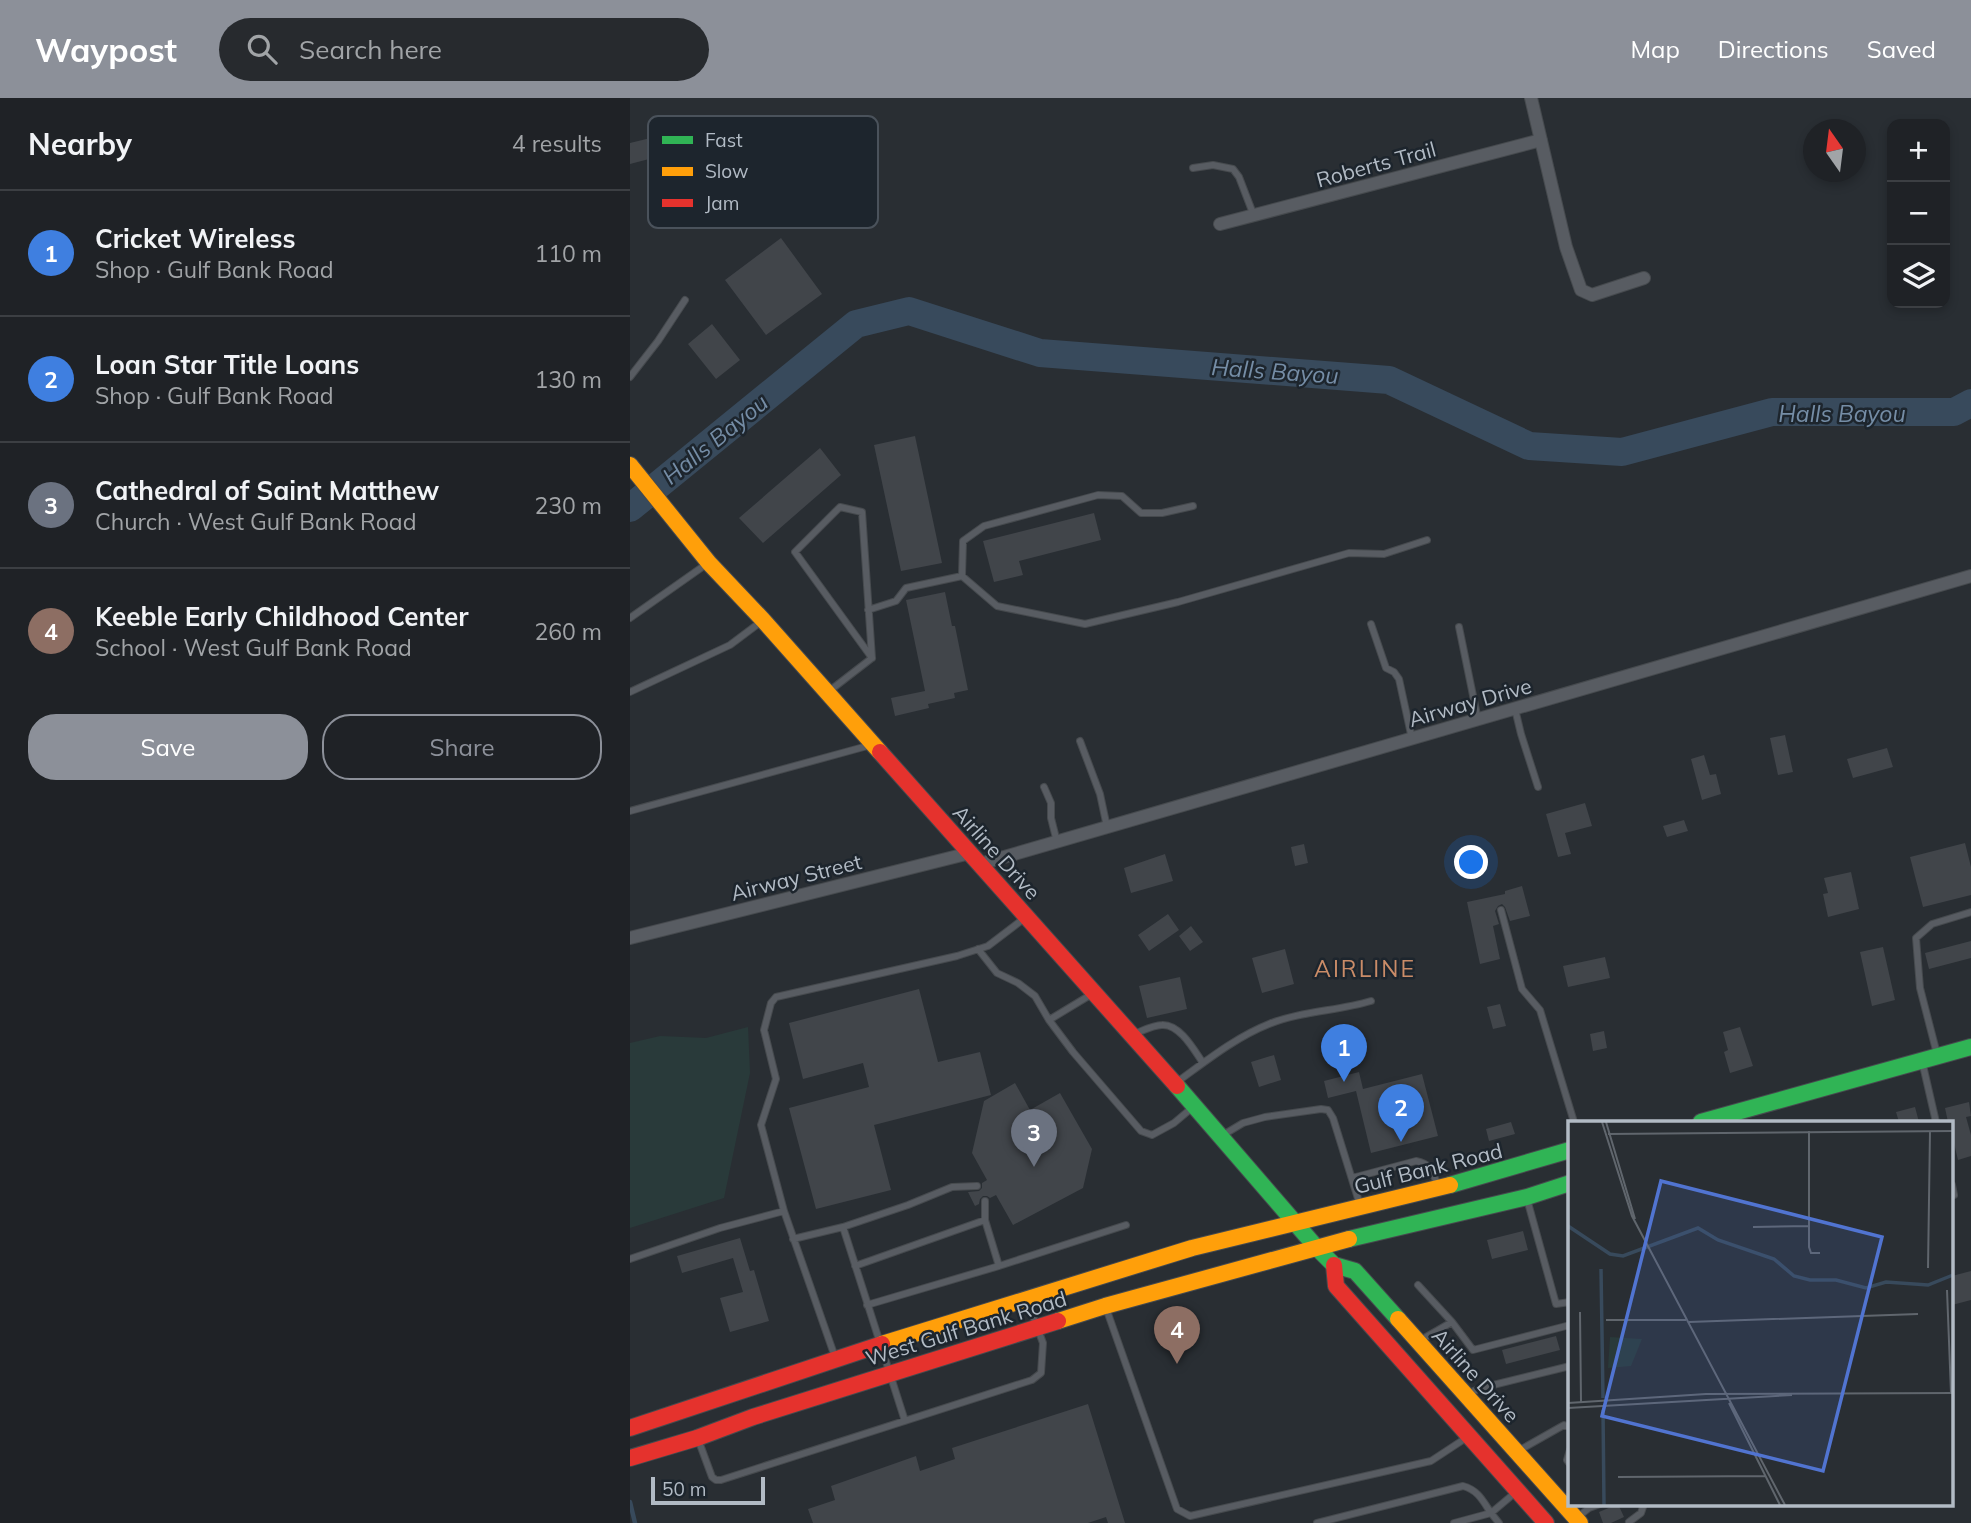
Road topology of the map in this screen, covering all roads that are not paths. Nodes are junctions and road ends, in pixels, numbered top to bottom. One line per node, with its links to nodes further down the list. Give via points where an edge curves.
1 (1531, 98): 2 (street)
2 (1541, 140): 4 (street, Roberts Trail); 6 (street, via 1581,290 1592,295)
3 (1193, 168): 4 (lane, via 1233,169)
4 (1254, 215): 5 (street, Roberts Trail)
5 (1220, 225)
6 (1644, 278)
7 (685, 300): 8 (lane)
8 (630, 377)
9 (630, 465): 12 (main road, Airline Drive)
10 (1193, 506): 13 (lane, via 1141,513 1122,496 1098,495 984,526 963,541)
11 (1427, 540): 13 (lane, via 1384,554 1349,553 1085,624 998,606)
12 (709, 562): 16 (lane); 17 (main road, Airline Drive)
13 (962, 576): 15 (lane, via 906,588 896,601)
14 (1971, 576): 23 (street, Airway Drive)
15 (868, 610): 20 (lane); 20 (lane, via 862,512 840,507 795,552)
16 (630, 618)
17 (763, 620): 21 (lane, via 730,645); 22 (main road, Airline Drive)
18 (1371, 624): 25 (lane, via 1386,668 1399,679)
19 (1459, 628): 24 (lane)
20 (872, 658): 22 (lane)
21 (630, 692)
22 (827, 694): 27 (main road, Airline Drive)
23 (1515, 709): 24 (street, Airway Drive); 29 (lane)
24 (1478, 720): 25 (street, Airway Drive)
25 (1412, 739): 31 (street, Airway Drive)
26 (1080, 741): 31 (lane)
27 (873, 745): 30 (lane); 33 (main road, Airline Drive)
28 (1044, 787): 32 (lane)
29 (1538, 788)
30 (630, 811)
31 (1107, 827): 32 (street, Airway Drive)
32 (1058, 842): 33 (street, Airway Drive)
33 (975, 859): 36 (main road, Airline Drive); 37 (street, Airway Street)
34 (1501, 910): 49 (lane, via 1522,989 1540,1010)
35 (1971, 912): 44 (lane, via 1932,924 1916,938 1920,988)
36 (1027, 916): 38 (lane); 39 (main road, Airline Drive)
37 (630, 938)
38 (978, 949): 41 (lane, via 997,973 1035,996); 61 (lane, via 776,997 771,1003 764,1030 776,1080 761,1125)
39 (1094, 993): 41 (lane); 42 (main road, Airline Drive)
40 (1371, 1000): 46 (lane, via 1271,1023)
41 (1049, 1020): 48 (lane, via 1141,1131 1152,1135 1162,1131)
42 (1132, 1035): 46 (lane, via 1161,1024 1173,1028); 47 (main road, Airline Drive)
43 (1971, 1047): 44 (main road)
44 (1938, 1055): 45 (main road)
45 (1921, 1060): 50 (main road); 51 (lane)
46 (1203, 1063): 47 (lane)
47 (1175, 1084): 48 (main road, Airline Drive)
48 (1195, 1106): 52 (main road, Airline Drive)
49 (1574, 1121)
50 (1705, 1121)
51 (1936, 1121)
52 (1222, 1136): 54 (lane, via 1265,1117 1328,1110); 63 (main road, Airline Drive)
53 (1568, 1151): 57 (main road, Gulf Bank Road)
54 (1352, 1178): 57 (lane, via 1416,1161 1431,1168); 60 (lane)
55 (1568, 1184): 58 (main road)
56 (977, 1186): 65 (lane, via 952,1188)
57 (1438, 1188): 60 (main road, Gulf Bank Road)
58 (1527, 1197): 67 (main road); 74 (lane, via 1556,1304)
59 (985, 1201): 62 (lane)
60 (1360, 1207): 63 (main road, Gulf Bank Road)
61 (784, 1211): 66 (lane); 68 (lane)
62 (985, 1220): 70 (lane); 71 (lane)
63 (1296, 1223): 67 (main road, Airline Drive); 73 (main road, West Gulf Bank Road, via 1192,1248)
64 (1126, 1225): 71 (lane)
65 (843, 1227): 66 (lane); 70 (lane)
66 (793, 1239): 82 (lane)
67 (1317, 1247): 69 (main road, Airline Drive); 76 (main road, West Gulf Bank Road)
68 (630, 1259)
69 (1334, 1265): 80 (main road, Airline Drive, via 1355,1271); 89 (main road, Airline Drive, via 1336,1286)
70 (855, 1266): 75 (lane)
71 (999, 1266): 75 (lane)
72 (1418, 1285): 77 (lane)
73 (1027, 1299): 79 (lane); 81 (main road, West Gulf Bank Road)
74 (1568, 1302)
75 (867, 1305): 81 (lane)
76 (1105, 1306): 79 (main road, West Gulf Bank Road); 89 (lane, via 1177,1509 1190,1516 1431,1461)
77 (1452, 1322): 78 (lane, via 1473,1350); 80 (lane)
78 (1568, 1326)
79 (1037, 1328): 84 (main road, West Gulf Bank Road); 86 (lane, via 1043,1343 1038,1378)
80 (1418, 1342): 85 (main road, Airline Drive)
81 (880, 1345): 82 (main road, West Gulf Bank Road); 84 (lane)
82 (835, 1359): 88 (main road, West Gulf Bank Road)
83 (1568, 1366): 85 (lane)
84 (889, 1374): 86 (lane); 90 (main road, West Gulf Bank Road)
85 (1465, 1395): 91 (main road, Airline Drive)
86 (905, 1421): 90 (lane, via 721,1480 712,1478)
87 (1568, 1426): 91 (lane)
88 (630, 1428)
89 (1469, 1436): 93 (main road, Airline Drive)
90 (697, 1437): 92 (main road, West Gulf Bank Road)
91 (1516, 1452): 97 (main road, Airline Drive)
92 (630, 1458)
93 (1517, 1491): 96 (lane); 101 (main road, Airline Drive)
94 (1594, 1506): 97 (lane)
95 (1643, 1506): 102 (lane)
96 (1492, 1514): 98 (lane, via 1473,1489 1463,1486); 99 (lane); 100 (lane)
97 (1578, 1521)
98 (1317, 1523)
99 (1454, 1523)
100 (1499, 1523)
101 (1546, 1523)
102 (1629, 1523)

